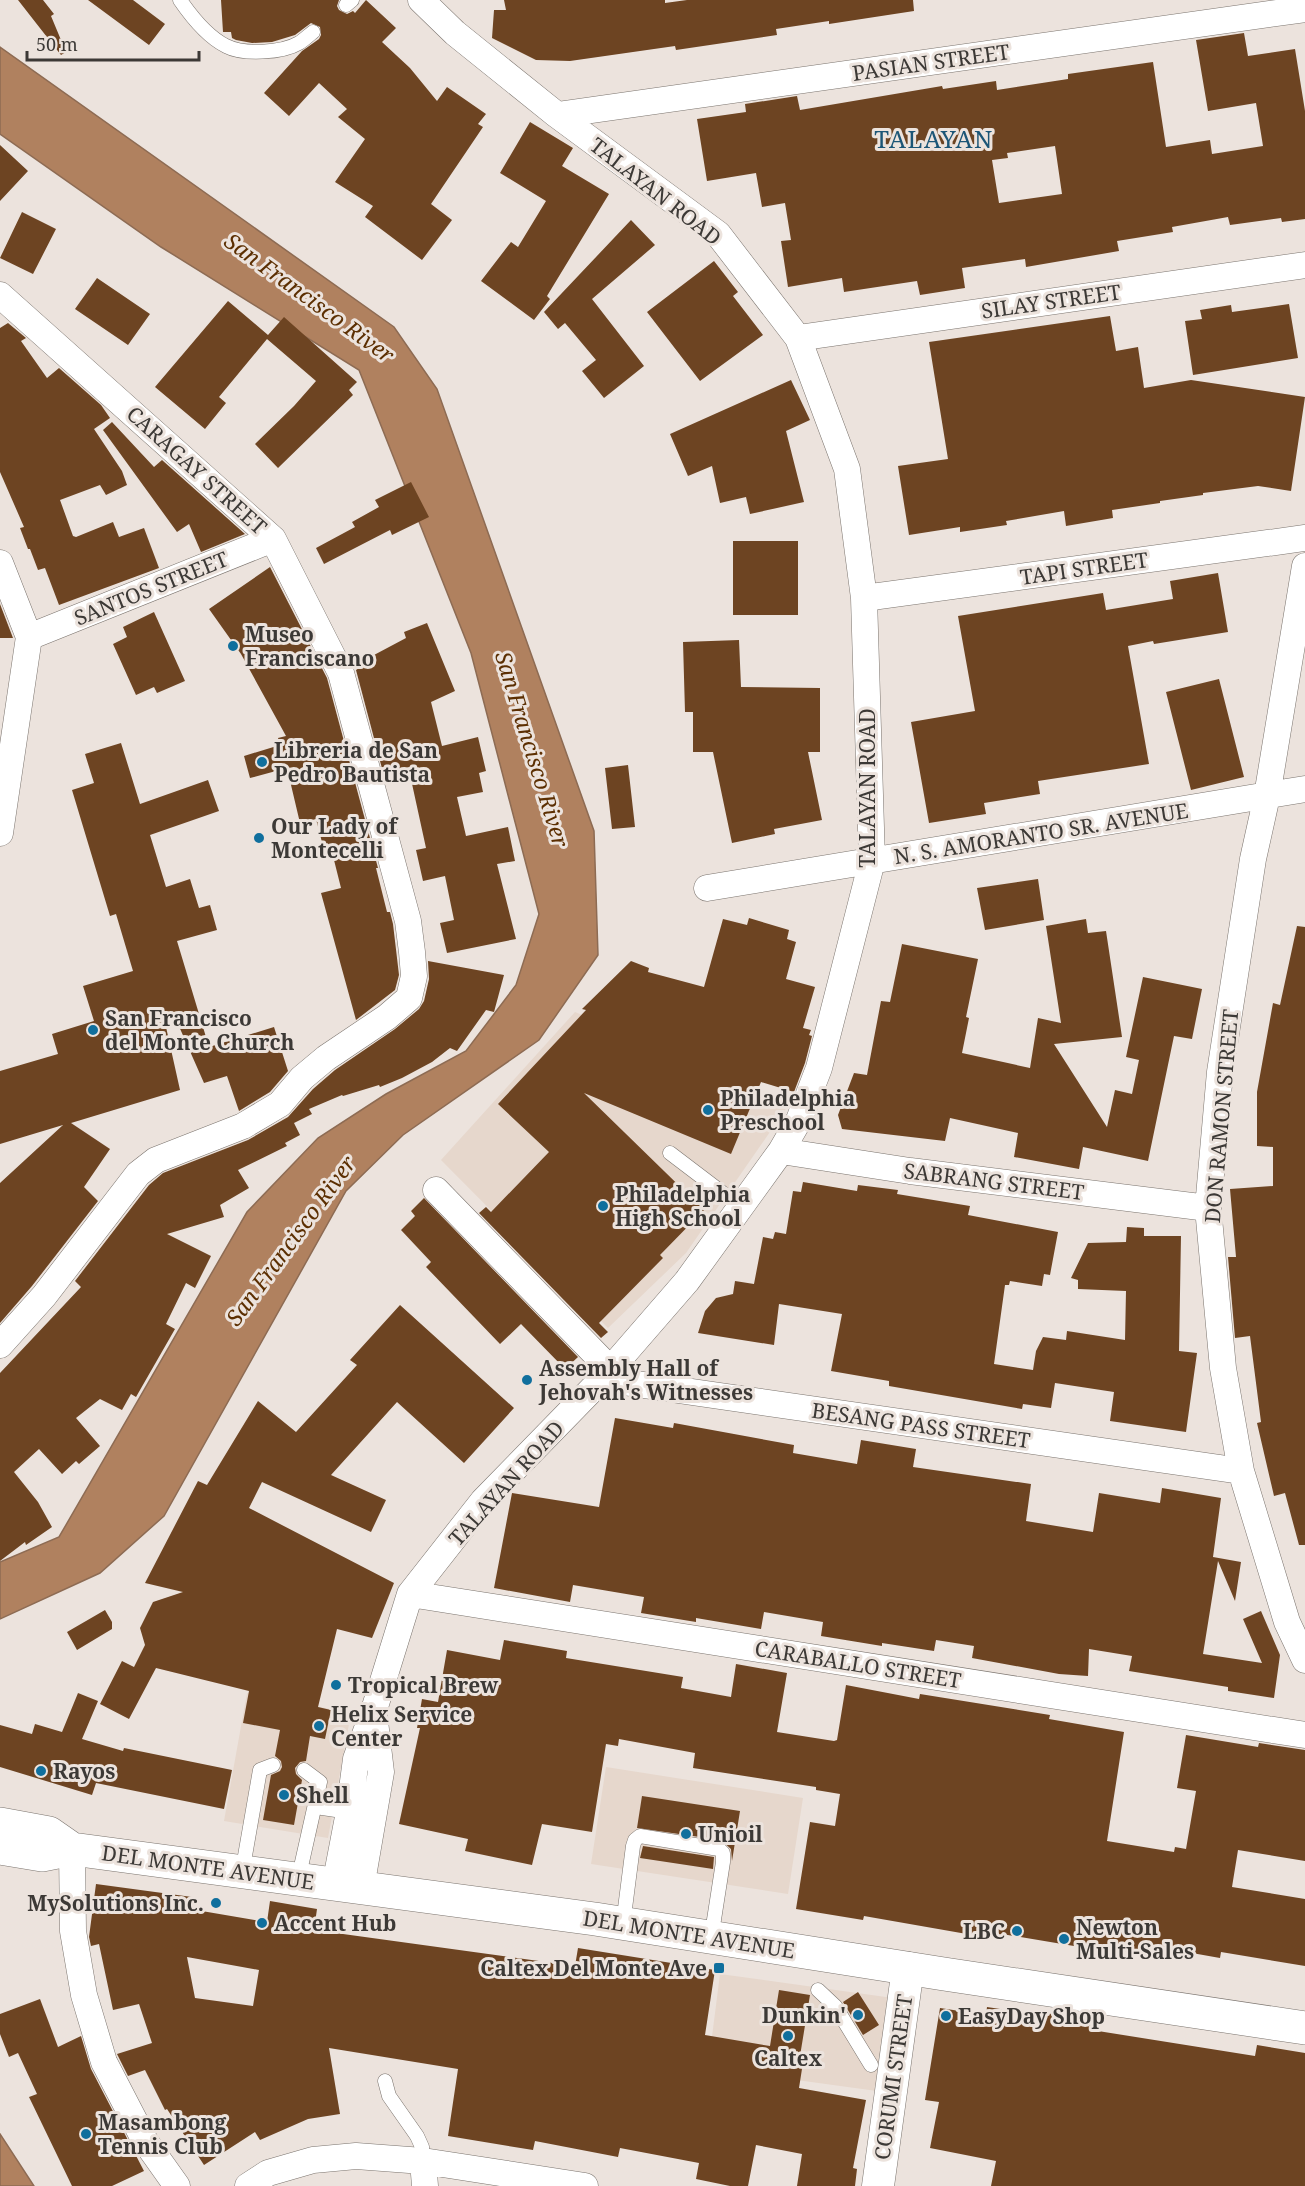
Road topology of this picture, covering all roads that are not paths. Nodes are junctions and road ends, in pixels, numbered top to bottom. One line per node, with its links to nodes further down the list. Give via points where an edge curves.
1 (180, 0): 4 (lane, via 193,19 224,46 240,51 262,53 298,44)
2 (421, 0): 5 (street, TALAYAN ROAD, via 455,33)
3 (1305, 9): 5 (street, PASIAN STREET)
4 (313, 32)
5 (557, 115): 8 (street, TALAYAN ROAD, via 718,234)
6 (1305, 264): 8 (street, SILAY STREET)
7 (0, 295): 9 (street, CARAGAY STREET)
8 (798, 338): 13 (street, TALAYAN ROAD, via 847,469)
9 (273, 538): 14 (street, SANTOS STREET); 25 (street, CARAGAY STREET, via 341,673 408,921 414,976 409,998 326,1058 280,1104 243,1126 156,1160 138,1174 44,1296)
10 (1305, 538): 13 (street, TAPI STREET)
11 (0, 563): 14 (street)
12 (1305, 566): 16 (street, DON RAMON STREET)
13 (864, 598): 18 (street, TALAYAN ROAD)
14 (29, 637): 17 (street)
15 (1305, 789): 16 (street, N. S. AMORANTO SR. AVENUE)
16 (1267, 796): 18 (street, N. S. AMORANTO SR. AVENUE); 24 (street, DON RAMON STREET, via 1253,859 1220,1071)
17 (0, 832)
18 (872, 861): 19 (street, N. S. AMORANTO SR. AVENUE); 20 (street, TALAYAN ROAD, via 819,1068)
19 (707, 888)
20 (782, 1151): 23 (street, TALAYAN ROAD); 24 (street, SABRANG STREET)
21 (670, 1153): 23 (lane)
22 (436, 1190): 26 (street)
23 (741, 1207): 26 (street, TALAYAN ROAD, via 687,1281)
24 (1208, 1208): 27 (street, DON RAMON STREET, via 1222,1368)
25 (0, 1345)
26 (606, 1374): 27 (street, BESANG PASS STREET); 28 (street, TALAYAN ROAD, via 483,1501)
27 (1241, 1471): 29 (street, DON RAMON STREET, via 1287,1622)
28 (410, 1594): 30 (street, TALAYAN ROAD); 31 (street, CARABALLO STREET)
29 (1305, 1660)
30 (374, 1710): 35 (street, TALAYAN ROAD, via 356,1759); 41 (street, TALAYAN ROAD, via 381,1772)
31 (1305, 1735)
32 (273, 1765): 39 (lane, via 260,1770)
33 (304, 1770): 34 (lane, via 320,1782)
34 (316, 1807): 35 (lane); 40 (lane)
35 (349, 1812): 41 (street, TALAYAN ROAD)
36 (0, 1824): 38 (main road, DEL MONTE AVENUE, via 49,1833)
37 (0, 1848): 38 (main road, DEL MONTE AVENUE, via 42,1855)
38 (72, 1849): 39 (main road, DEL MONTE AVENUE); 50 (street, via 73,1931 84,1995 104,2062 145,2141)
39 (242, 1873): 40 (main road, DEL MONTE AVENUE)
40 (298, 1880): 41 (main road, DEL MONTE AVENUE)
41 (348, 1887): 42 (main road, DEL MONTE AVENUE)
42 (623, 1924): 43 (main road, DEL MONTE AVENUE); 43 (lane, via 633,1846 640,1836 719,1849 723,1862)
43 (711, 1939): 44 (main road, DEL MONTE AVENUE)
44 (908, 1968): 46 (main road, DEL MONTE AVENUE); 53 (street, CORUMI STREET)
45 (818, 1990): 47 (lane, via 836,2006)
46 (1305, 2028)
47 (871, 2065)
48 (385, 2081): 49 (lane, via 389,2097 422,2147)
49 (424, 2174): 51 (street, via 356,2156 313,2160 268,2173); 52 (street)
50 (177, 2186)
51 (248, 2186)
52 (585, 2186)
53 (878, 2186)

